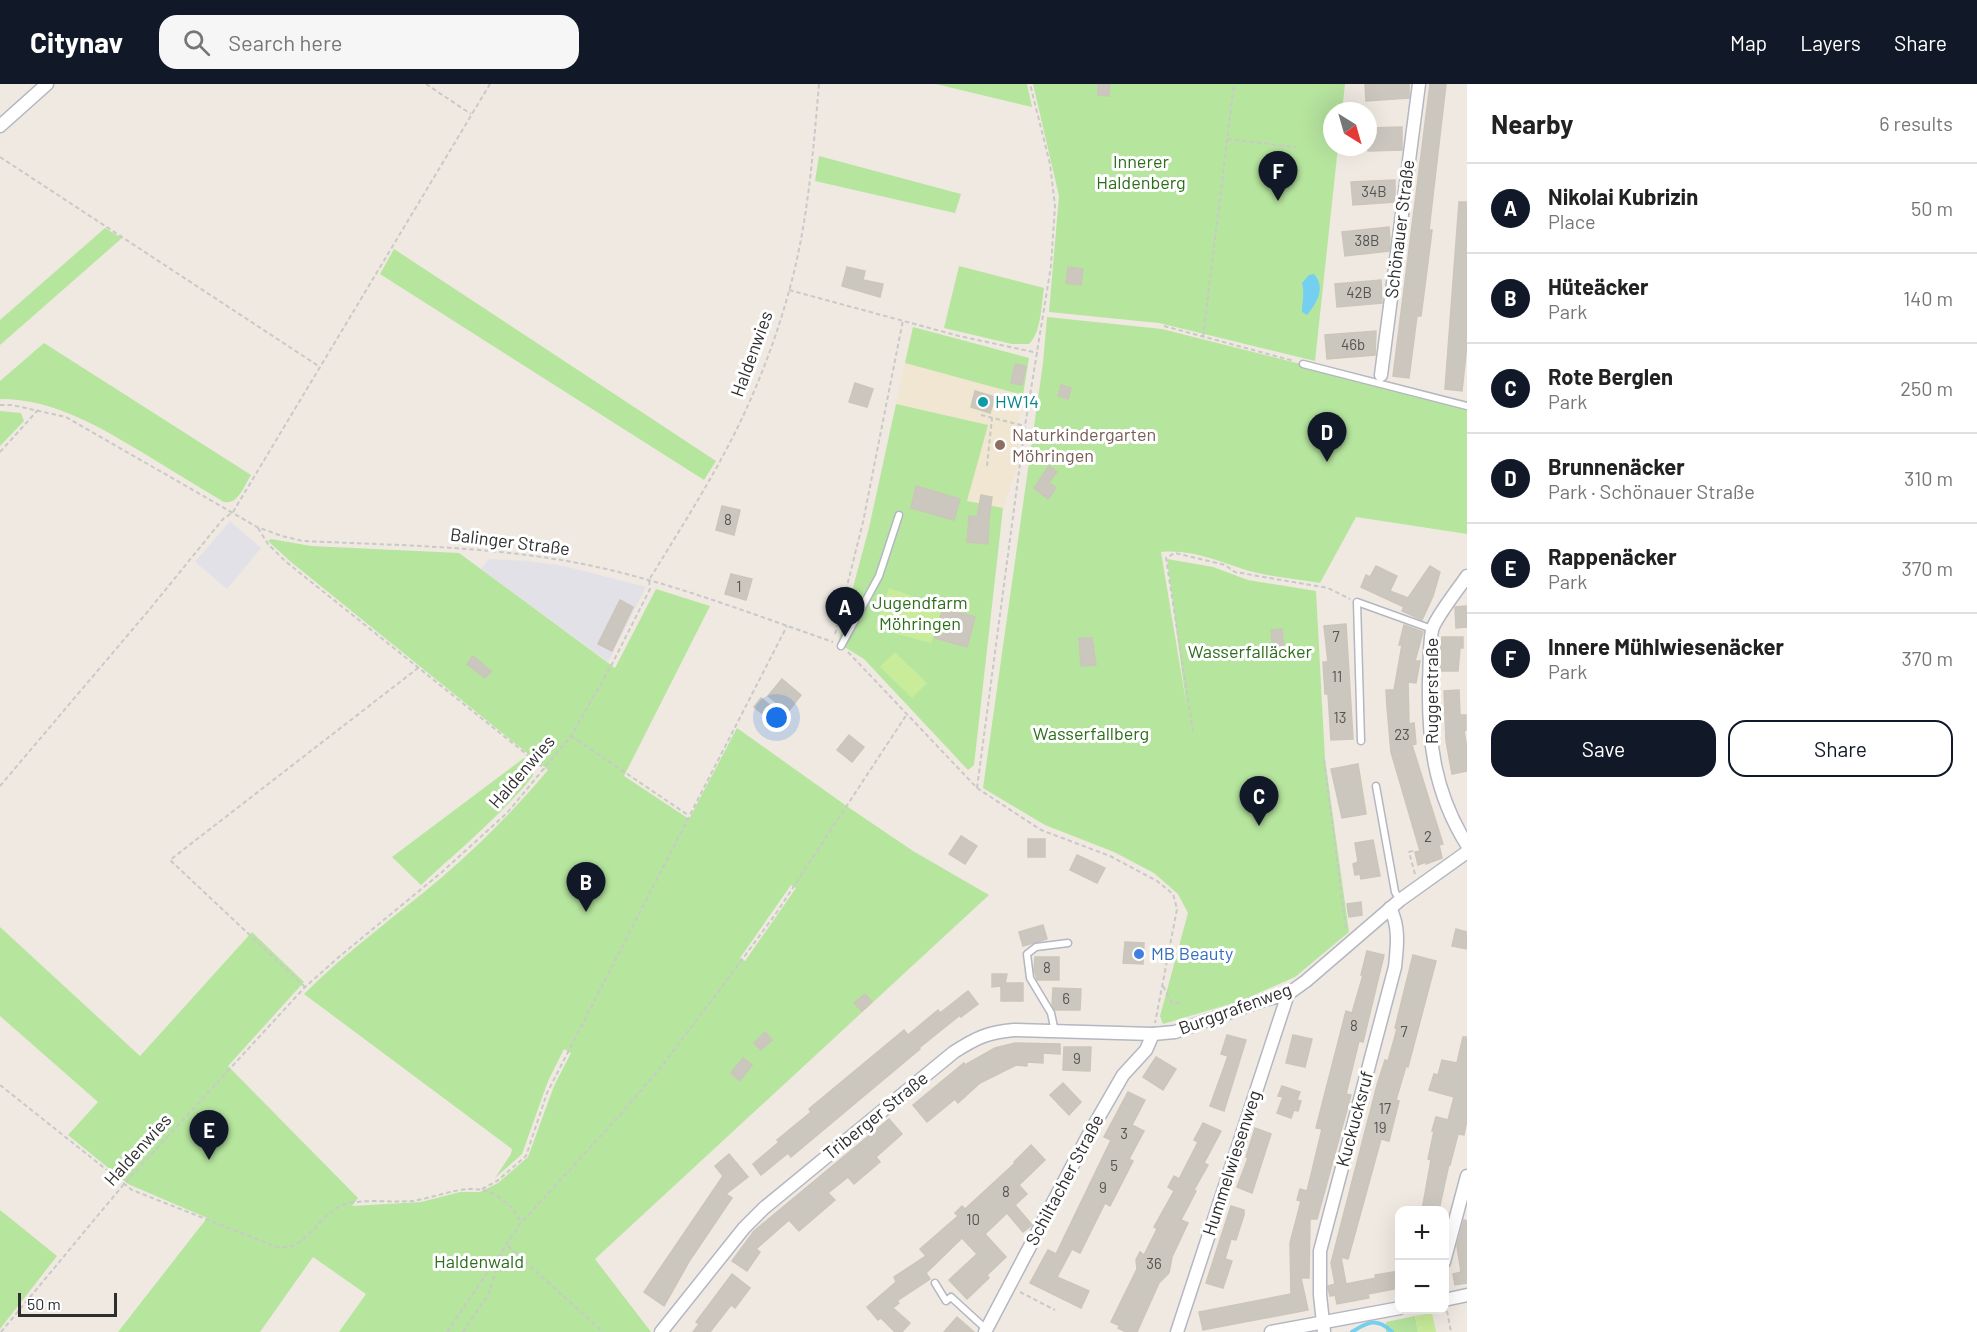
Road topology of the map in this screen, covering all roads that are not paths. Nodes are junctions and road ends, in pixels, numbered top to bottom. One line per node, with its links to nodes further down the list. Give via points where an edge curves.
1 (46, 84): 3 (street)
2 (1419, 84): 5 (street, Schönauer Straße)
3 (0, 126)
4 (1303, 364): 6 (lane)
5 (1382, 375)
6 (1467, 406)
7 (899, 515): 10 (lane, via 879,576)
8 (1467, 576): 9 (street, Ruggerstraße)
9 (1432, 629): 11 (lane, via 1357,602); 13 (street, Ruggerstraße, via 1432,754 1444,801)
10 (841, 646)
11 (1361, 741)
12 (1376, 786): 15 (lane, via 1395,892)
13 (1467, 845)
14 (1467, 852): 15 (street, Burggrafenweg)
15 (1400, 900): 16 (street, Burggrafenweg)
16 (1390, 908): 18 (street, Burggrafenweg); 27 (street, Kuckucksruf, via 1398,944 1395,967 1320,1251)
17 (1068, 943): 19 (lane, via 1036,947 1027,954 1030,978 1051,1013)
18 (1288, 994): 20 (street, Burggrafenweg, via 1175,1032); 30 (street, Hummelwiesenweg)
19 (1055, 1032): 20 (street, Triberger Straße); 29 (street, Triberger Straße, via 994,1032 977,1037 954,1052 744,1227)
20 (1153, 1034): 28 (street, Schiltacher Straße, via 1146,1050 1122,1075)
21 (1467, 1176): 22 (street)
22 (1445, 1260)
23 (935, 1283): 28 (lane, via 946,1301 951,1297)
24 (1467, 1296): 25 (street)
25 (1449, 1297)
26 (1395, 1309): 27 (street)
27 (1323, 1327): 31 (street)
28 (986, 1330)
29 (661, 1332)
30 (1177, 1332)
31 (1271, 1332)

